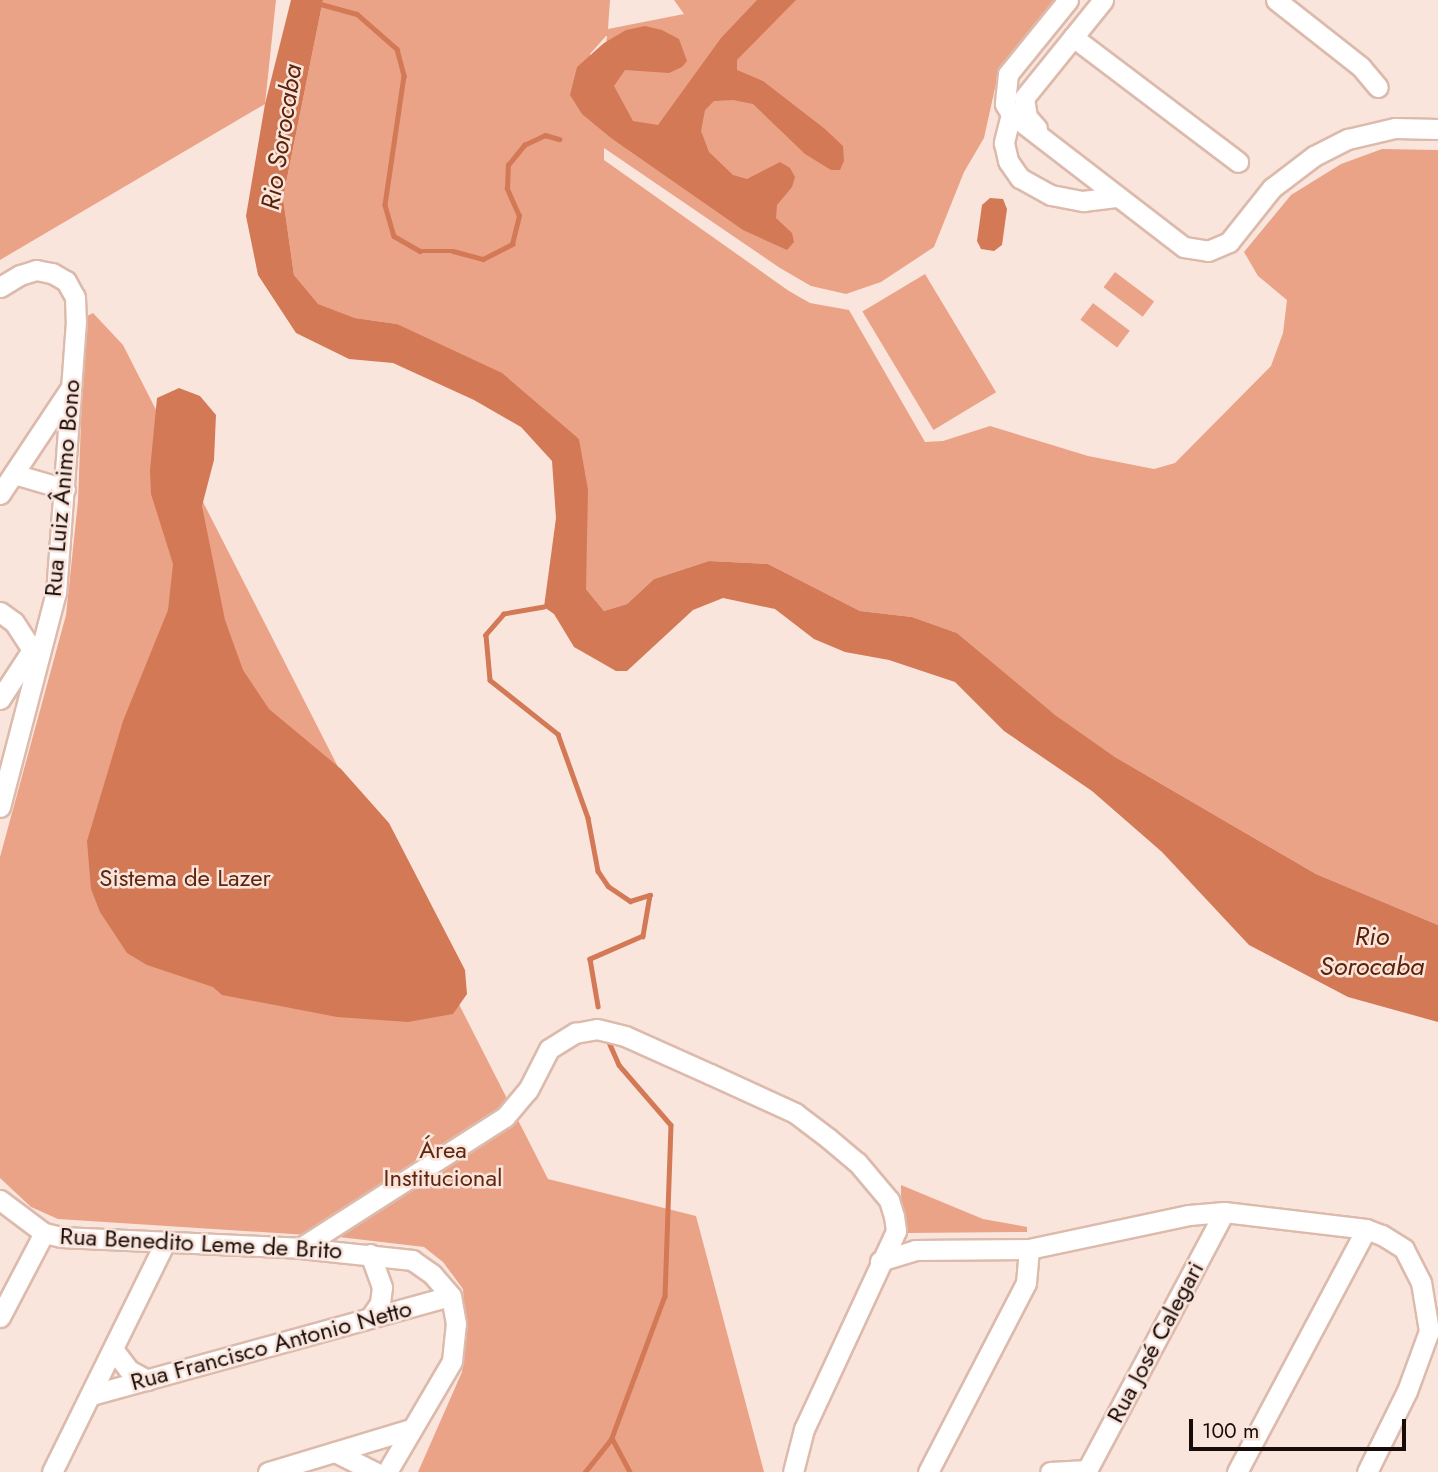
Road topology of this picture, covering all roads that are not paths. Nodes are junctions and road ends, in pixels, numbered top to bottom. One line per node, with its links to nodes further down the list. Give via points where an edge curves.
1 (1068, 0): 6 (street, via 1008,74 1003,94)
2 (1103, 0): 4 (street)
3 (1276, 0): 5 (street, via 1361,67)
4 (1073, 37): 8 (street, via 1024,98 1027,117); 9 (street)
5 (1378, 87)
6 (1011, 114): 8 (street); 10 (street, via 1004,143 1008,161 1020,178 1051,195 1083,201)
7 (1438, 129): 10 (street, via 1395,128 1348,139 1314,156 1272,188 1229,243 1208,251 1185,247)
8 (1049, 142): 10 (street)
9 (1238, 162)
10 (1118, 197)
11 (0, 287): 12 (street, Rua Luiz Ânimo Bono, via 36,270 66,281 75,297)
12 (71, 386): 13 (street, Rua Luiz Ânimo Bono); 14 (street)
13 (68, 430): 14 (street, via 54,431); 16 (street, Rua Luiz Ânimo Bono)
14 (35, 444): 15 (street)
15 (14, 474): 16 (street); 17 (street)
16 (65, 489): 19 (street, Rua Luiz Ânimo Bono)
17 (0, 494)
18 (7, 617): 19 (street); 20 (street)
19 (49, 621): 20 (street, Rua Luiz Ânimo Bono)
20 (38, 647): 21 (street, Rua Luiz Ânimo Bono); 22 (street)
21 (30, 694): 22 (street); 23 (street, Rua Luiz Ânimo Bono)
22 (0, 700)
23 (0, 804)
24 (0, 1200): 27 (street, Rua Benedito Leme de Brito)
25 (1224, 1212): 26 (street); 30 (street, via 1189,1215); 41 (street, Rua José Calegari)
26 (1366, 1229): 49 (street); 50 (street, via 1404,1249 1421,1282 1429,1331 1408,1391)
27 (44, 1233): 28 (street, Rua Benedito Leme de Brito); 34 (street)
28 (163, 1244): 29 (street, Rua Benedito Leme de Brito); 36 (street)
29 (300, 1248): 31 (street, Rua Benedito Leme de Brito); 32 (street, via 430,1161 480,1136 505,1117 528,1090 549,1049 575,1033 597,1028 625,1036 795,1113 857,1162 889,1200 894,1216 896,1231)
30 (1029, 1249): 32 (street, via 915,1250); 47 (street, via 1026,1283)
31 (370, 1254): 33 (street, Rua Benedito Leme de Brito, via 412,1260); 35 (street, Rua Benedito Leme de Brito, via 382,1287 380,1303)
32 (880, 1261): 46 (street, via 804,1429)
33 (451, 1296): 35 (street, Rua Francisco Antonio Netto); 39 (street, via 456,1324 452,1361)
34 (0, 1317)
35 (370, 1318): 37 (street, Rua Francisco Antonio Netto)
36 (113, 1349): 37 (street, via 129,1370); 38 (street)
37 (147, 1380): 38 (street, Rua Francisco Antonio Netto)
38 (91, 1395): 42 (street)
39 (410, 1429): 40 (street); 45 (street)
40 (335, 1452): 43 (street); 44 (street)
41 (1086, 1471): 48 (street)
42 (52, 1472)
43 (268, 1472)
44 (375, 1472)
45 (387, 1472)
46 (793, 1472)
47 (928, 1472)
48 (1050, 1472)
49 (1237, 1472)
50 (1367, 1472)

